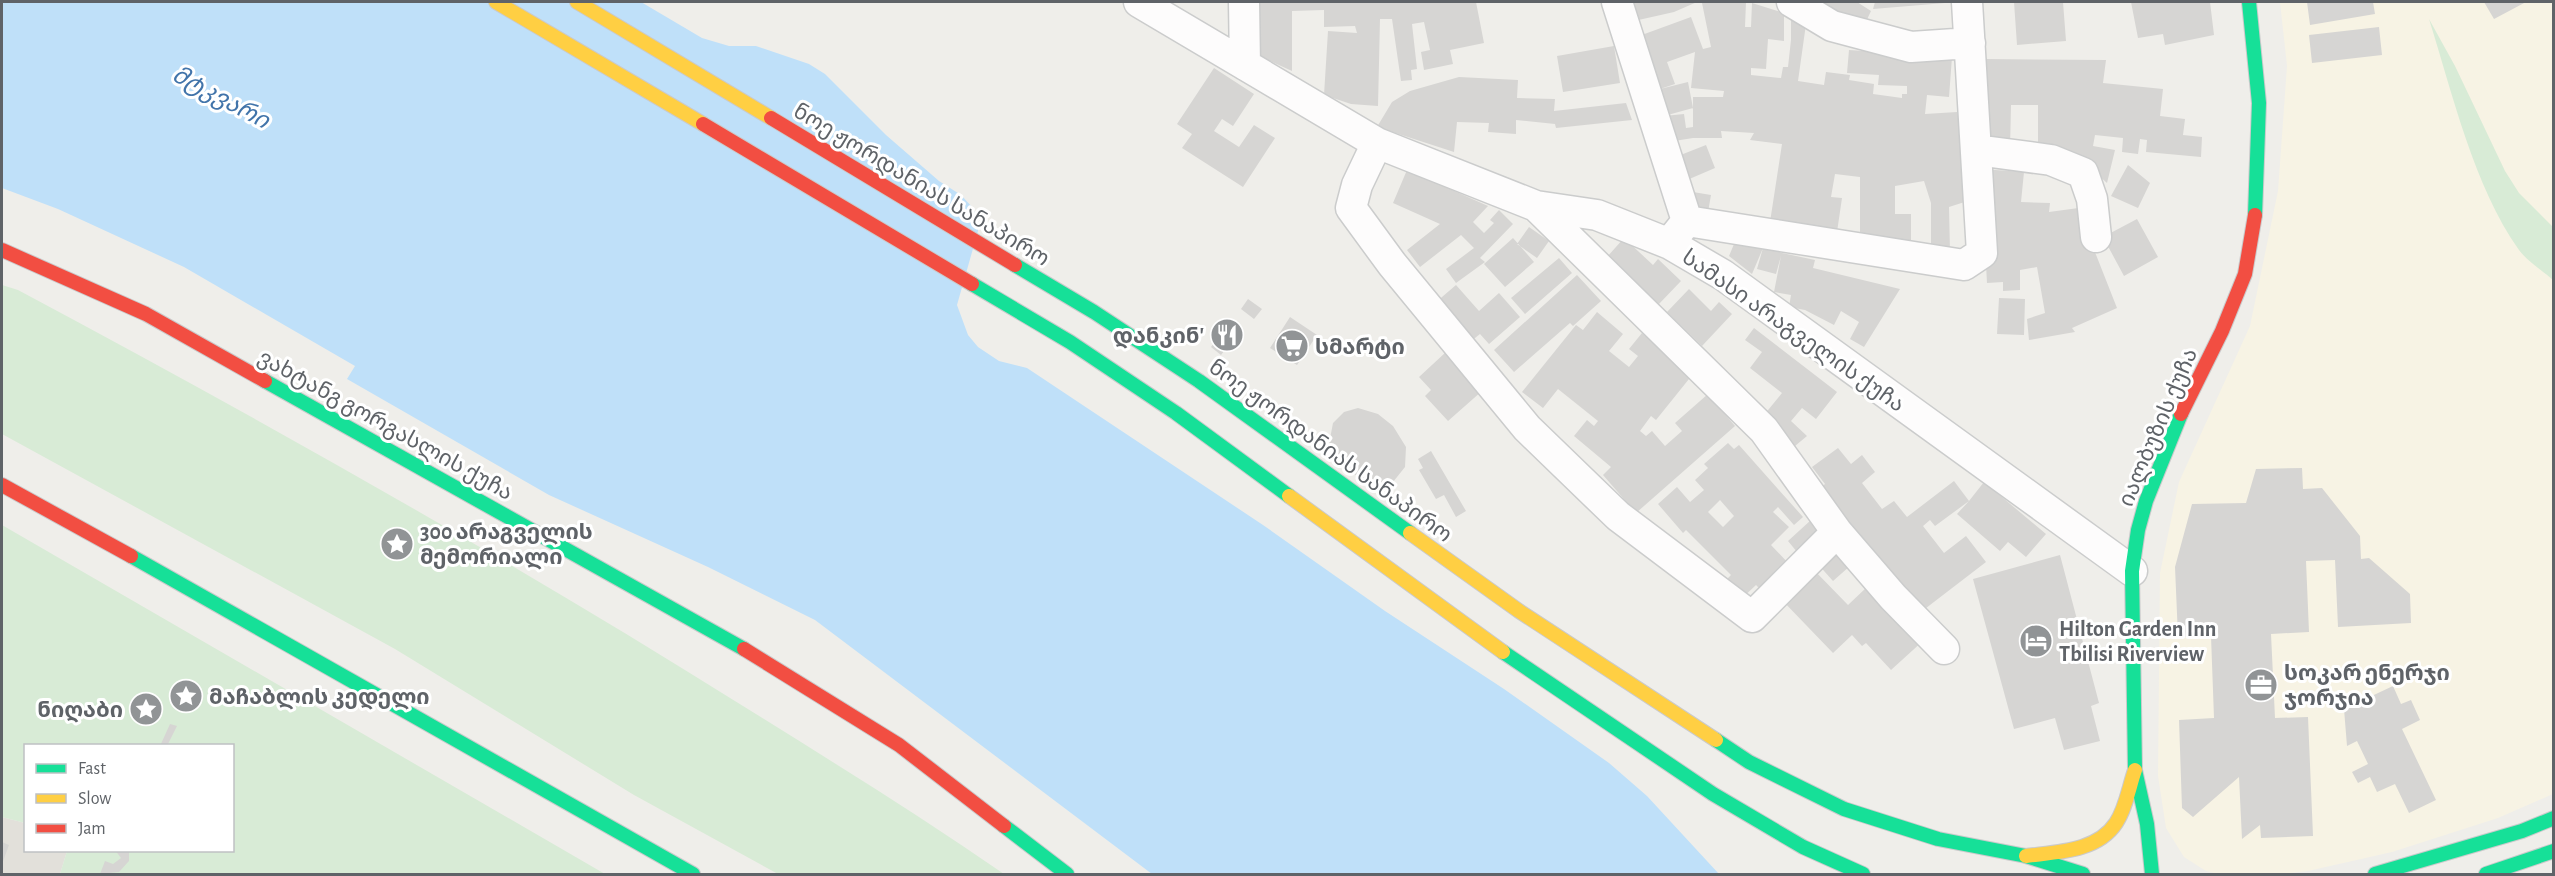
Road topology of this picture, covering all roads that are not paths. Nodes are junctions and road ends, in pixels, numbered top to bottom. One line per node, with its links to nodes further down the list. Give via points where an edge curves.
1 (496, 2): 27 (main road, via 1070,342 1176,412 1493,645 1713,794 1803,847)
2 (577, 2): 24 (main road, ნოე ჟორდანიას სანაპირო, via 1094,312 1198,381 1519,611 1749,762 1834,805 1886,824 1938,839)
3 (1139, 2): 10 (street, სამასი არაგველის ქუჩა)
4 (1244, 2): 10 (street)
5 (1617, 2): 14 (street)
6 (1792, 2): 9 (street, via 1832,26 1911,47)
7 (1967, 2): 9 (street)
8 (2248, 2): 19 (main road, იალბუზის ქუჩა, via 2259,103 2256,210 2245,274 2222,331 2179,417 2146,501)
9 (1970, 44): 12 (street)
10 (1245, 65): 11 (street, სამასი არაგველის ქუჩა)
11 (1377, 143): 13 (street, სამასი არაგველის ქუჩა); 18 (street, via 1350,208 1527,428 1618,516 1752,616)
12 (1976, 150): 14 (street, via 1982,253 1964,265); 15 (street, via 2051,160 2083,173 2092,199)
13 (1536, 206): 14 (street, სამასი არაგველის ქუჩა); 18 (street, via 1764,430)
14 (1678, 232): 19 (street, სამასი არაგველის ქუჩა, via 1723,276)
15 (2096, 237)
16 (2, 250): 26 (main road, ვახტანგ გორგასლის ქუჩა, via 146,314 760,657 899,746)
17 (2, 485): 25 (main road)
18 (1837, 532): 20 (street)
19 (2132, 571): 21 (main road, იალბუზის ქუჩა)
20 (1944, 649)
21 (2135, 770): 24 (main road, via 2116,822 2104,838 2075,848); 29 (main road, იალბუზის ქუჩა, via 2147,824)
22 (2553, 818): 30 (main road, via 2522,831)
23 (2553, 851): 31 (main road)
24 (2026, 856): 28 (main road, ნოე ჟორდანიას სანაპირო)
25 (693, 874)
26 (1067, 874)
27 (1863, 874)
28 (2083, 874)
29 (2152, 874)
30 (2375, 874)
31 (2486, 874)

